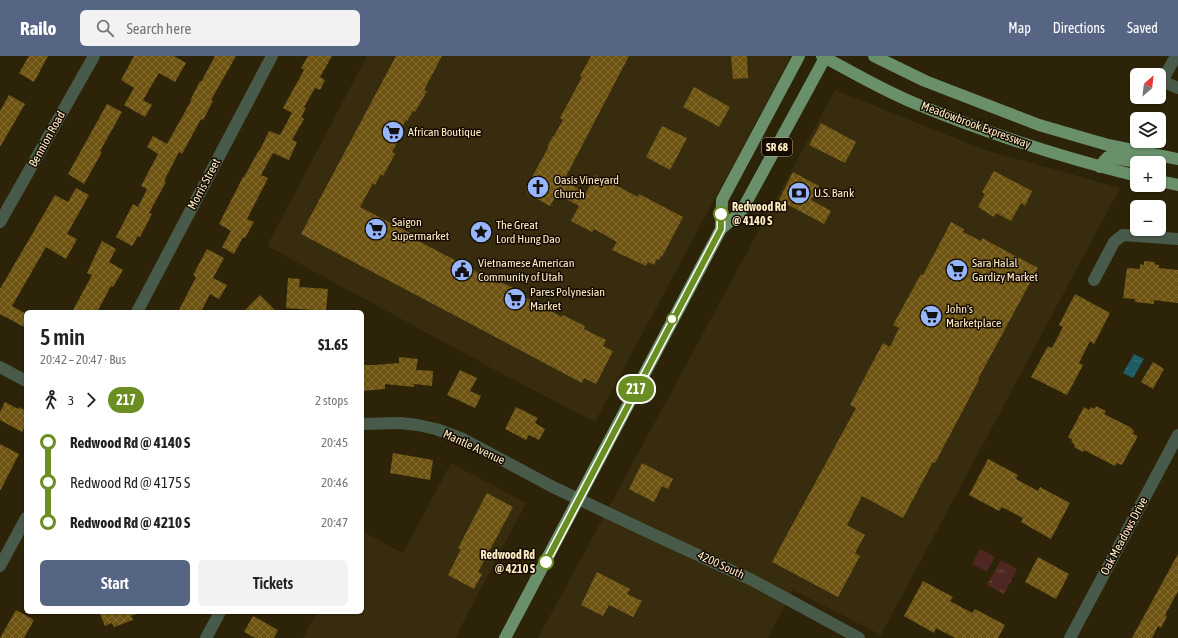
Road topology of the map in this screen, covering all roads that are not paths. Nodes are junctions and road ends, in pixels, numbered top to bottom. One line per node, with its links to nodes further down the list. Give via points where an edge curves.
1 (94, 56): 15 (street, Bennion Road)
2 (272, 56): 19 (street, Morris Street)
3 (798, 56): 16 (main road, SR 68, via 722,200)
4 (874, 56): 8 (main road, Meadowbrook Expressway, via 925,81 1039,125)
5 (1176, 56): 7 (street, via 1162,81)
6 (824, 57): 11 (main road, Meadowbrook Expressway, via 914,103 1027,145); 16 (main road, SR 68, via 741,212)
7 (1178, 88)
8 (1178, 160): 10 (main road)
9 (1130, 161): 11 (main road, via 1108,157)
10 (1166, 163)
11 (1100, 167): 12 (main road, Meadowbrook Expressway)
12 (1130, 174)
13 (1166, 182): 14 (main road)
14 (1178, 185)
15 (0, 222)
16 (721, 229): 24 (main road, SR 68)
17 (1178, 239): 18 (street, via 1123,234 1114,242)
18 (1094, 280)
19 (138, 310)
20 (0, 367): 21 (street)
21 (24, 380)
22 (364, 424): 24 (street, Mantle Avenue, via 400,423 436,429 462,439)
23 (1178, 435): 31 (street, Oak Meadows Drive)
24 (579, 499): 29 (main road, SR 68); 30 (street, 4200 South, via 746,577)
25 (24, 522): 26 (street)
26 (0, 566)
27 (218, 614): 28 (street)
28 (206, 638)
29 (505, 638)
30 (859, 638)
31 (1070, 638)

